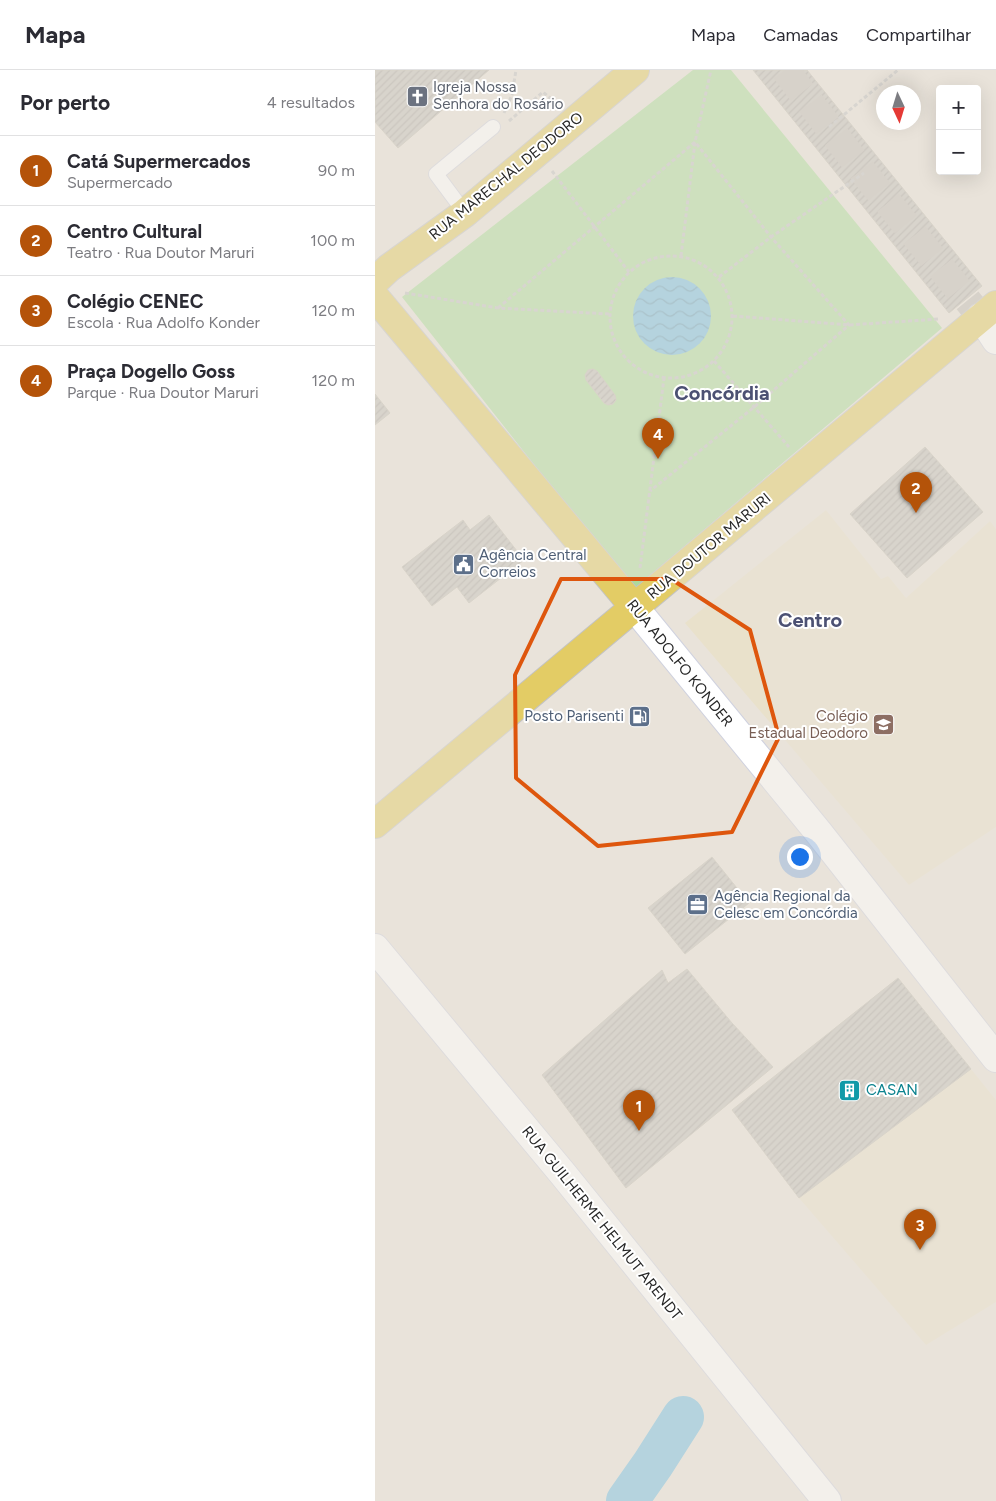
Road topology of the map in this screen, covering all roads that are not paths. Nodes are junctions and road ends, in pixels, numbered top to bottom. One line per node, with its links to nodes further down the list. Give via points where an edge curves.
1 (635, 70): 3 (main road, RUA MARECHAL DEODORO)
2 (493, 127): 3 (lane, via 436,174)
3 (465, 213): 4 (main road, RUA MARECHAL DEODORO)
4 (375, 280)
5 (375, 297): 8 (main road, RUA ADOLFO KONDER)
6 (991, 313): 7 (street); 8 (main road, RUA DOUTOR MARURI)
7 (996, 340)
8 (635, 608): 9 (main road, RUA DOUTOR MARURI); 11 (street, RUA ADOLFO KONDER, via 819,833)
9 (375, 824)
10 (375, 948): 12 (street, RUA GUILHERME HELMUT ARENDT, via 563,1174)
11 (996, 1058)
12 (827, 1501)

